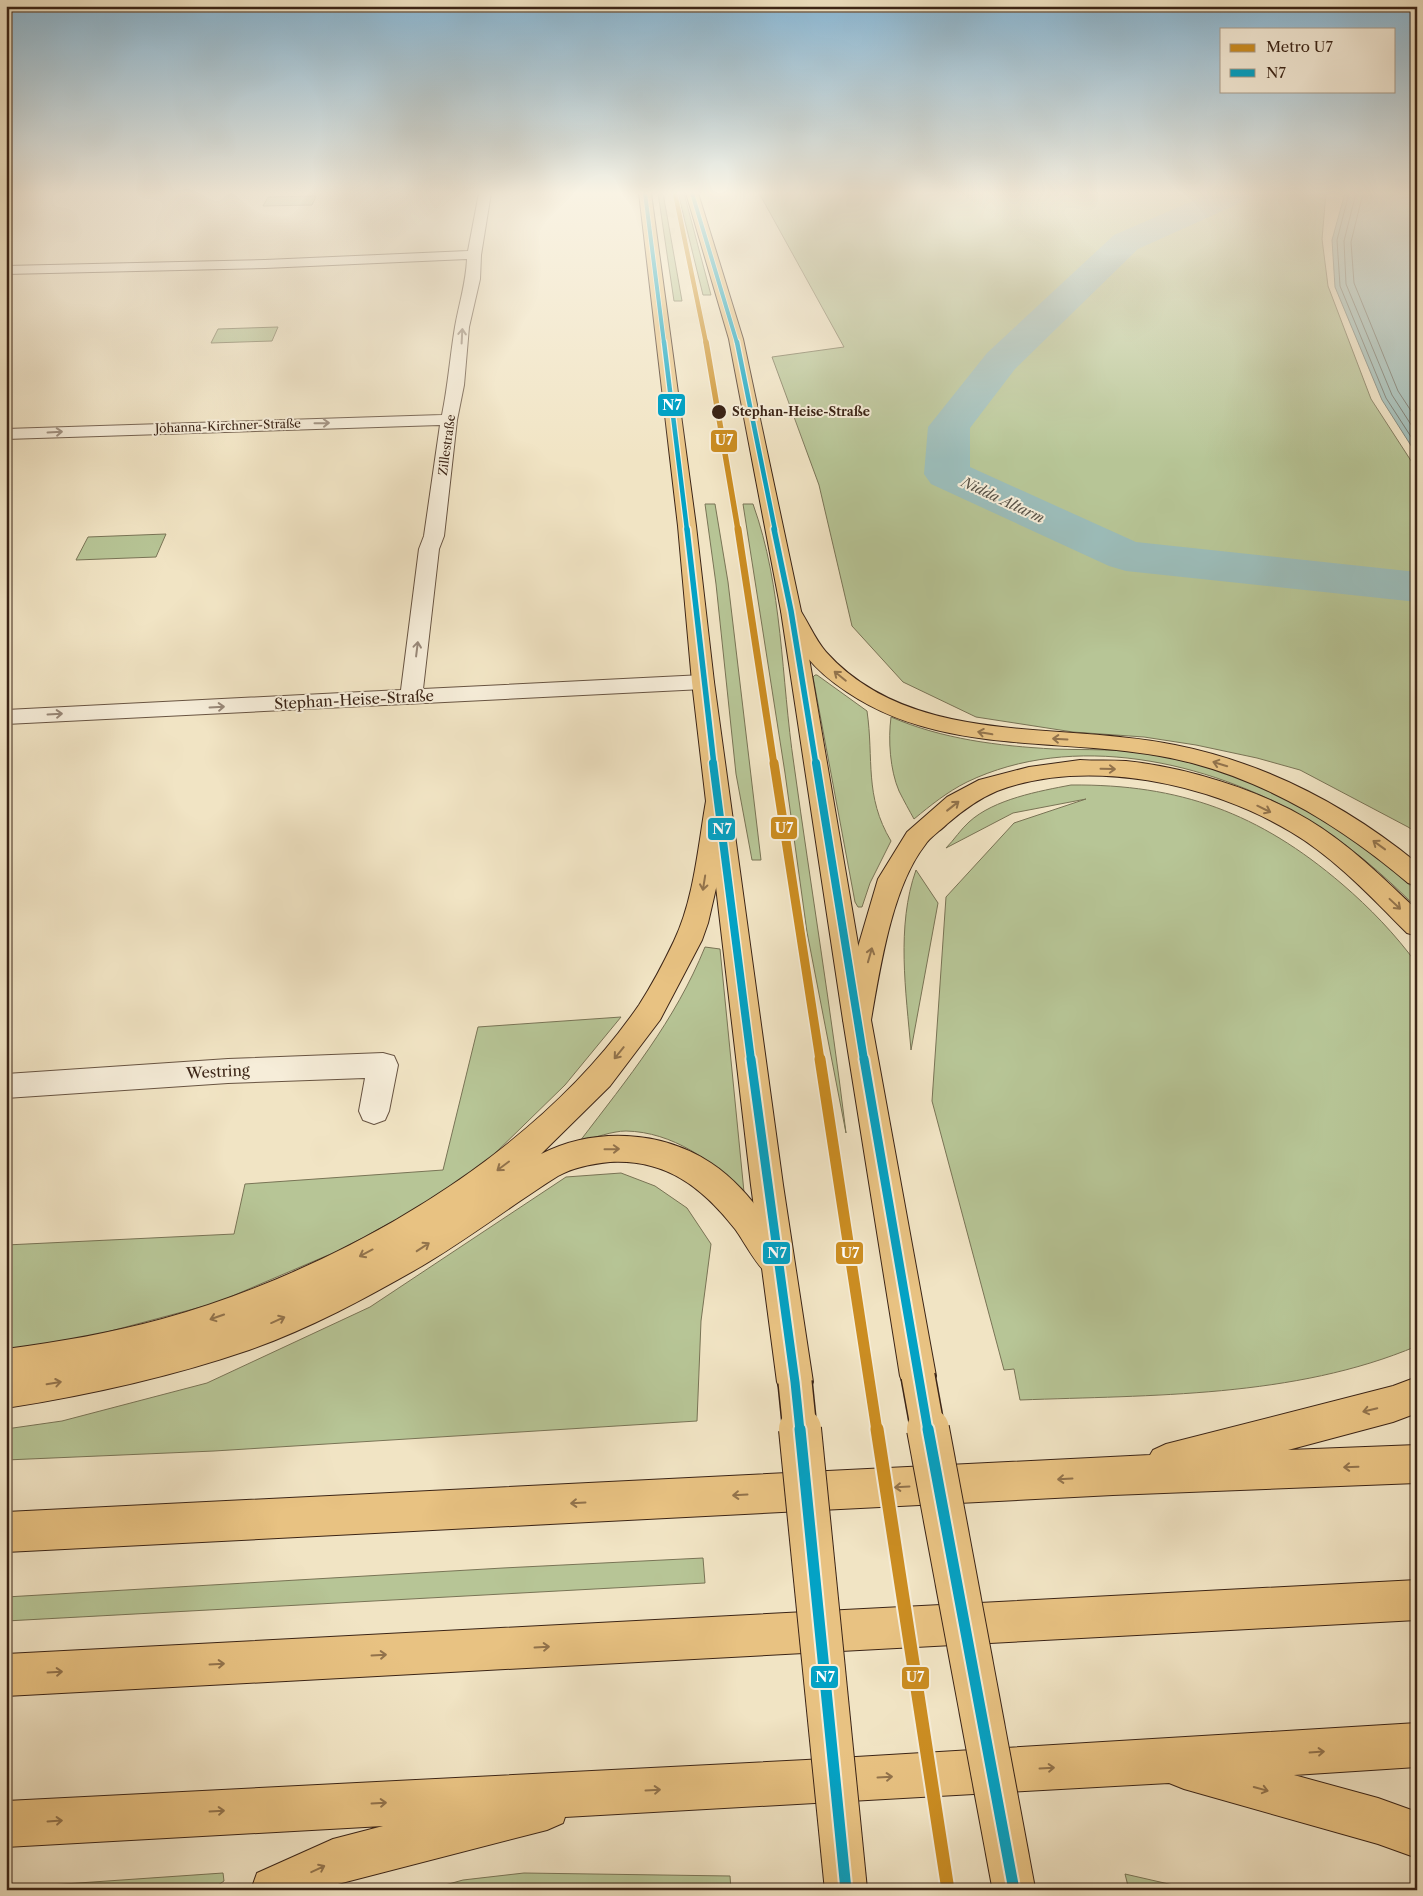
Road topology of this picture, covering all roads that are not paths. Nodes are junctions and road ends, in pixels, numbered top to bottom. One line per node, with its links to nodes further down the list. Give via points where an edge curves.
1 (472, 281): 4 (street, Zillestraße, one-way to 1, via 462,327)
2 (656, 281): 7 (main road)
3 (718, 281): 6 (main road, via 736,339)
4 (450, 420): 5 (street, Johanna-Kirchner-Straße, one-way to 4); 8 (street, Zillestraße, one-way to 4, via 429,549 434,536)
5 (6, 434)
6 (791, 611): 11 (main road, one-way to 6, via 1374,841 1315,803 1224,765 1118,743 978,732 938,724 880,703 851,685 811,648); 13 (main road)
7 (702, 682): 8 (street, Stephan-Heise-Straße); 10 (main road)
8 (411, 697): 9 (street, Stephan-Heise-Straße, one-way to 8)
9 (6, 717)
10 (718, 801): 16 (main road); 17 (main road, one-way to 17, via 701,904 671,976 619,1054 546,1130 507,1162 465,1194 402,1234 329,1273 256,1304 156,1337 81,1355)
11 (1417, 877)
12 (1417, 926): 13 (main road, one-way to 12, via 867,964 891,879 916,838 956,803 988,786 1029,775 1080,768 1126,769 1186,780 1243,798 1300,826 1352,864)
13 (857, 1020): 32 (main road, bridge, via 918,1376)
14 (6, 1086): 15 (street, Westring, via 228,1071 383,1065)
15 (374, 1111)
16 (777, 1261): 18 (main road, one-way to 16, via 76,1380 172,1357 258,1329 411,1254 564,1158 598,1149 630,1149 655,1154 683,1163 713,1181 736,1204); 31 (main road, bridge, via 795,1382)
17 (6, 1367)
18 (6, 1390)
19 (1417, 1395): 21 (main road, one-way to 21, via 1393,1404)
20 (1417, 1464): 21 (main road, one-way to 21)
21 (1113, 1476): 22 (main road, one-way to 22)
22 (6, 1532)
23 (1417, 1600): 24 (main road, one-way to 23)
24 (6, 1675)
25 (1417, 1745): 26 (main road, one-way to 25)
26 (1163, 1762): 27 (main road, one-way to 26); 29 (main road, one-way to 29, via 1378,1821)
27 (604, 1792): 28 (main road, one-way to 27); 30 (main road, one-way to 27, via 334,1862)
28 (6, 1824)
29 (1417, 1835)
30 (274, 1890)
31 (846, 1890)
32 (1014, 1890)

